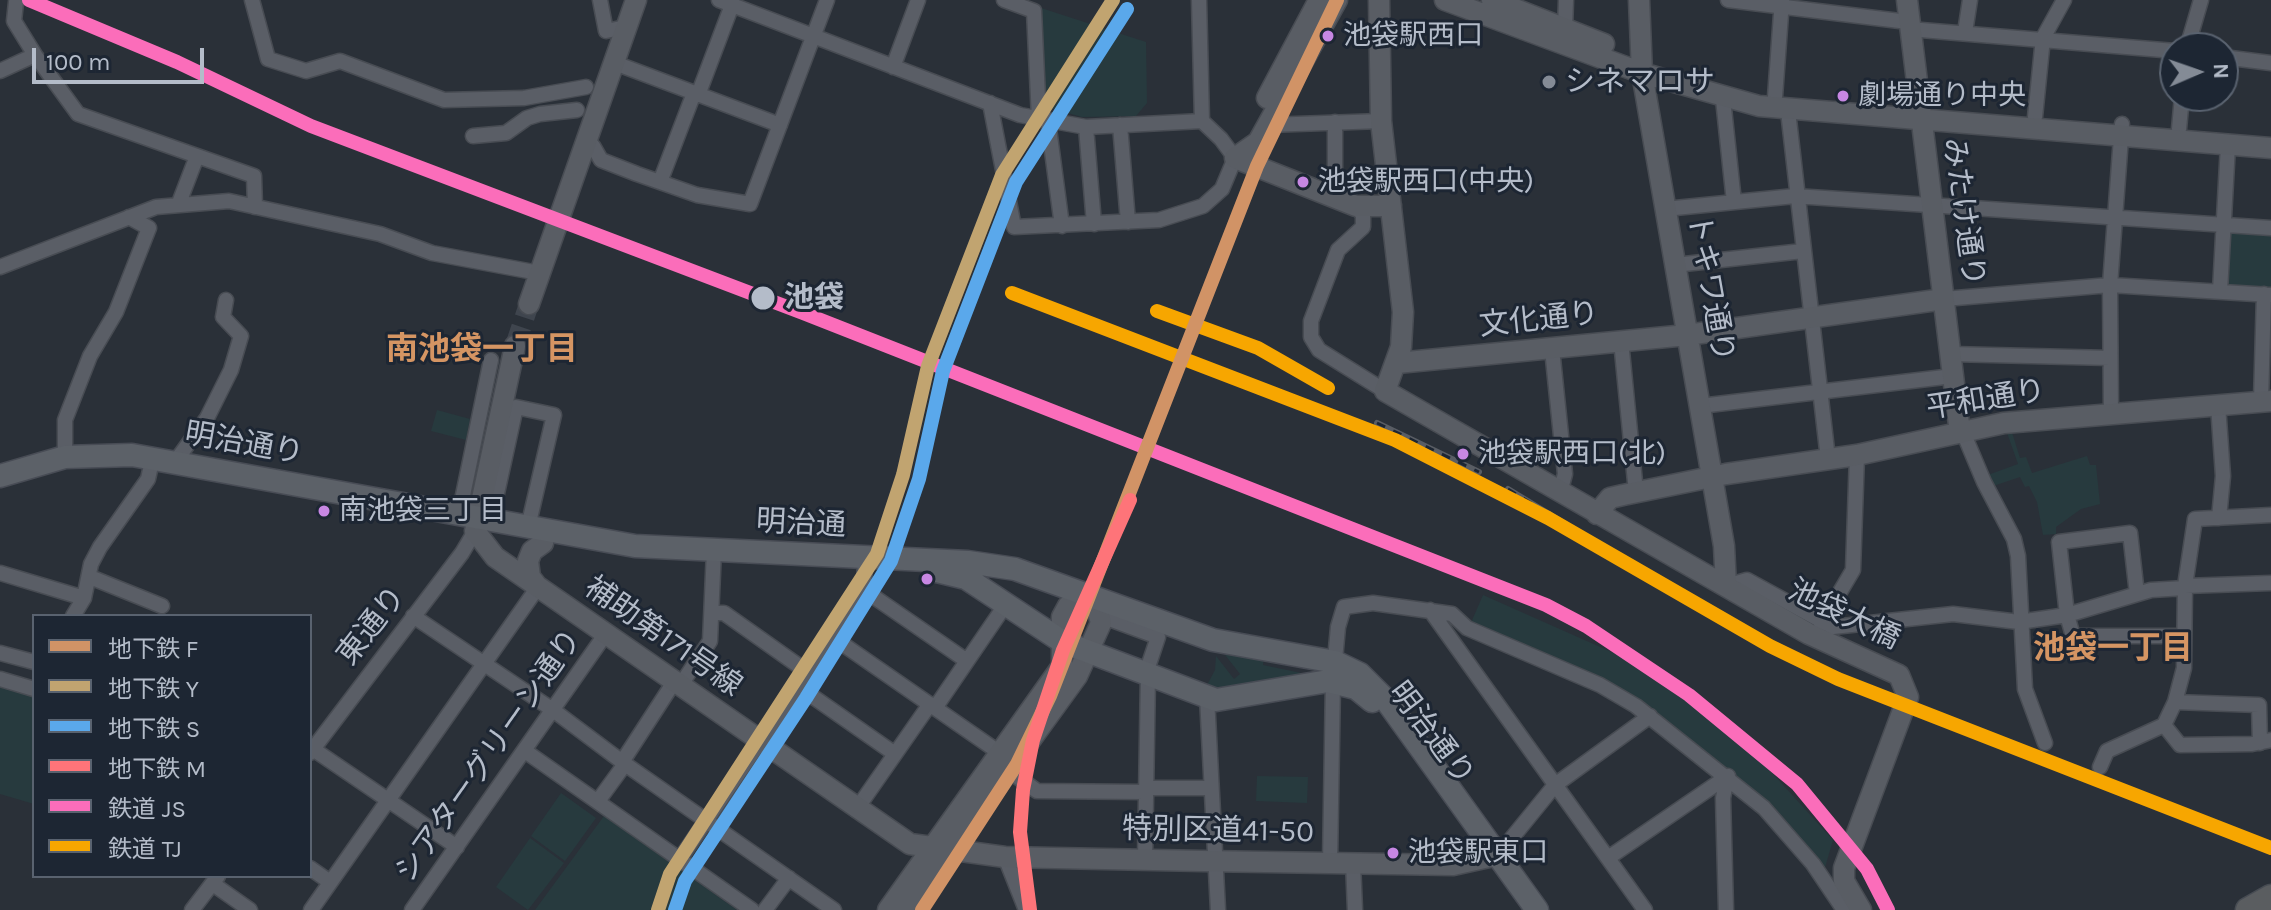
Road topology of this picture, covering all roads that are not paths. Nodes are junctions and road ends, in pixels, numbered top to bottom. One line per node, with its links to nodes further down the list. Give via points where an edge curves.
1 (252, 0): 39 (street, via 268,59 306,71 340,61 444,100 524,98)
2 (600, 0): 25 (street, via 606,31)
3 (636, 0): 25 (street)
4 (827, 0): 29 (street)
5 (918, 0): 37 (street)
6 (1004, 0): 48 (street, via 1034,11)
7 (1199, 0): 49 (street)
8 (1319, 0): 64 (street)
9 (1337, 0): 54 (street)
10 (1379, 0): 50 (street)
11 (1445, 0): 36 (street)
12 (1492, 0): 23 (street)
13 (1566, 0): 26 (street)
14 (1639, 0): 36 (street, トキワ通り)
15 (1728, 0): 22 (street)
16 (1907, 0): 24 (street, みたけ通り)
17 (1970, 0): 27 (street)
18 (2064, 0): 30 (street)
19 (2201, 0): 28 (street)
20 (16, 2): 32 (street, via 14,21)
21 (726, 2): 29 (street); 40 (street)
22 (1782, 4): 24 (street); 43 (street)
23 (1520, 5): 26 (street)
24 (1909, 25): 27 (street); 46 (street, みたけ通り)
25 (626, 27): 34 (street)
26 (1565, 29): 36 (street)
27 (1965, 32): 30 (street)
28 (2192, 32)
29 (814, 38): 37 (street); 52 (street)
30 (2043, 38): 31 (street); 47 (street)
31 (2159, 49)
32 (35, 55): 38 (street); 63 (street, via 78,114)
33 (2239, 59): 35 (street)
34 (612, 62): 40 (street); 85 (street)
35 (2271, 63)
36 (1641, 65): 41 (street); 43 (street); 74 (street, トキワ通り)
37 (893, 67): 42 (street)
38 (0, 71)
39 (586, 87)
40 (696, 94): 52 (street); 65 (street)
41 (1723, 99): 43 (street); 68 (street)
42 (990, 103): 48 (street); 80 (street, via 1011,223 1019,229)
43 (1781, 104): 46 (street); 66 (street)
44 (577, 110): 59 (street, via 540,114 506,133)
45 (2181, 112): 56 (street)
46 (1919, 115): 47 (street); 57 (street); 70 (street, みたけ通り)
47 (2035, 117): 57 (street)
48 (1044, 120): 55 (street); 80 (street)
49 (1202, 121): 53 (street); 64 (street)
50 (1381, 121): 51 (street); 72 (street)
51 (1335, 122): 54 (street); 67 (street)
52 (780, 125): 65 (street, via 750,204)
53 (1120, 125): 55 (street); 77 (street)
54 (1268, 125): 64 (street, via 1258,142)
55 (1086, 127): 78 (street)
56 (2179, 129): 57 (street); 58 (street)
57 (2122, 130): 60 (street); 75 (street)
58 (2271, 135)
59 (473, 136)
60 (2228, 145): 62 (street); 79 (street)
61 (593, 146): 65 (street, via 601,160)
62 (2271, 148)
63 (197, 156): 69 (street); 73 (street, via 254,176)
64 (1235, 158): 67 (street); 77 (street, via 1222,189 1209,203 1168,218)
65 (660, 182)
66 (1795, 196): 68 (street); 70 (street); 82 (street)
67 (1335, 198): 71 (street)
68 (1734, 202): 74 (street)
69 (179, 203): 73 (street, via 229,201); 76 (street)
70 (1931, 205): 75 (street); 89 (street, みたけ通り)
71 (1356, 206): 72 (street); 103 (street, via 1363,227 1338,250 1311,321 1311,337 1319,350)
72 (1391, 206): 100 (street, via 1403,312)
73 (255, 207): 85 (street, via 380,234 432,253)
74 (1665, 209): 83 (street, トキワ通り)
75 (2114, 216): 79 (street); 86 (street)
76 (129, 217): 84 (street); 110 (street, via 149,228 69,409 63,432)
77 (1128, 222): 78 (street)
78 (1094, 224): 80 (street)
79 (2222, 224): 81 (street); 87 (street)
80 (1062, 226)
81 (2271, 228)
82 (1803, 251): 83 (street); 92 (street)
83 (1675, 265): 93 (street, トキワ通り)
84 (0, 267)
85 (539, 273): 91 (street)
86 (2110, 285): 87 (street); 89 (street); 98 (street)
87 (2220, 291): 88 (street)
88 (2267, 295): 104 (street)
89 (1944, 299): 92 (street, 文化通り); 97 (street, みたけ通り)
90 (226, 300): 112 (street, via 223,317 241,336 231,370 207,418)
91 (529, 304)
92 (1812, 318): 93 (street, 文化通り); 102 (street)
93 (1687, 335): 94 (street, 文化通り); 106 (street, トキワ通り)
94 (1621, 341): 96 (street, 文化通り); 117 (street)
95 (515, 346): 122 (street)
96 (1552, 349): 100 (street, 文化通り); 118 (street, via 1565,474)
97 (1951, 354): 98 (street); 101 (street, みたけ通り)
98 (2110, 358): 107 (street)
99 (491, 360): 122 (street, via 462,500)
100 (1397, 363): 103 (street)
101 (1953, 376): 102 (street); 108 (street, みたけ通り)
102 (1820, 389): 106 (street); 111 (street)
103 (1385, 391): 118 (street)
104 (2266, 401): 105 (street, 平和通り)
105 (2218, 405): 107 (street, 平和通り); 121 (street, via 2223,476)
106 (1700, 406): 115 (street, トキワ通り)
107 (2111, 414): 108 (street, 平和通り)
108 (1962, 432): 109 (street, 平和通り); 142 (street, via 2014,539)
109 (1857, 455): 111 (street, 平和通り); 143 (street, via 1855,559 1845,587)
110 (65, 457): 112 (main road, 明治通り, via 132,455); 114 (main road, 明治通り)
111 (1828, 459): 115 (street, 平和通り)
112 (175, 462): 122 (main road, 明治通り)
113 (150, 470): 116 (main road, 明治通り, via 67,469); 122 (main road, 明治通り); 127 (street, via 100,547)
114 (0, 476)
115 (1712, 476): 117 (street, 平和通り); 129 (street, トキワ通り)
116 (0, 489)
117 (1636, 492): 119 (street, 平和通り, via 1610,498)
118 (1560, 493): 119 (street)
119 (1597, 514): 129 (street)
120 (2271, 515): 121 (street)
121 (2219, 518): 131 (street, via 2195,519)
122 (476, 524): 123 (main road, 明治通); 123 (street, 東通り, via 494,507 516,407 554,415); 130 (street, 補助第171号線, via 495,557); 141 (street, 東通り, via 462,553)
123 (535, 535): 124 (main road, 明治通); 130 (street, via 528,561)
124 (714, 556): 125 (main road, 明治通); 138 (street)
125 (864, 572): 134 (main road, 明治通, via 999,565); 135 (main road, 明治通, via 952,573); 146 (street); 153 (street)
126 (0, 573): 133 (street)
127 (90, 577): 133 (street); 136 (street)
128 (2271, 583): 131 (street)
129 (1726, 586): 143 (street, via 1747,580); 217 (street, 池袋大橋, via 1819,639 1893,670 1907,688 1905,707 1844,868 1844,881)
130 (538, 587): 145 (street, 補助第171号線); 154 (street)
131 (2185, 587): 132 (street); 147 (street)
132 (2137, 594): 140 (street); 140 (street, via 2130,533 2059,542)
133 (84, 598): 139 (street)
134 (1093, 602): 148 (street, via 1065,611); 150 (street); 156 (street, via 1158,637); 157 (main road, 明治通, via 1213,640 1304,657 1318,668 1319,678)
135 (1006, 604): 148 (main road, 明治通); 153 (street)
136 (162, 606)
137 (1430, 610): 144 (street, via 1452,614); 149 (street); 157 (street, via 1373,603 1344,607)
138 (712, 613): 155 (street, via 724,613); 159 (street, via 710,641)
139 (74, 614)
140 (2067, 615): 142 (street); 147 (street, via 2073,636)
141 (413, 616): 154 (street); 171 (street, 東通り)
142 (2019, 622): 143 (street, via 1953,614 1852,626); 170 (street, via 2025,689)
143 (1821, 624)
144 (1467, 628): 149 (street); 166 (street, via 1600,685)
145 (607, 632): 159 (street, 補助第171号線); 165 (street, シアターグリーン通り)
146 (831, 636): 155 (street); 164 (street)
147 (2184, 636): 163 (street, via 2184,668)
148 (1063, 642): 150 (main road); 175 (street, via 1062,666)
149 (1455, 646): 179 (street)
150 (1090, 651): 156 (main road); 175 (street, via 1077,676)
151 (0, 653): 152 (street)
152 (32, 661)
153 (967, 661): 164 (street)
154 (484, 665): 165 (street); 183 (street)
155 (806, 671): 160 (street)
156 (1147, 673): 162 (main road); 181 (street)
157 (1328, 676): 162 (main road, via 1243,698); 189 (main road, 明治通り, via 1360,674 1381,693); 194 (street)
158 (0, 679): 161 (street)
159 (677, 684): 169 (street, 補助第171号線); 176 (street)
160 (799, 687): 169 (street, via 770,722); 174 (street)
161 (32, 688)
162 (1207, 697): 180 (street)
163 (2175, 702): 167 (street); 168 (street, via 2259,705)
164 (932, 706): 174 (street); 175 (street)
165 (553, 710): 173 (street, シアターグリーン通り); 176 (street)
166 (1650, 716): 178 (street); 179 (street)
167 (2164, 725): 168 (street, via 2180,745); 177 (street, via 2107,751)
168 (2265, 741)
169 (761, 743): 184 (street, 補助第171号線); 185 (street)
170 (2045, 743)
171 (312, 749)
172 (312, 751): 183 (street)
173 (525, 751): 182 (street); 186 (street, シアターグリーン通り)
174 (895, 754): 184 (street)
175 (1004, 762): 181 (street, via 1037,791); 187 (street)
176 (623, 763): 182 (street); 185 (street)
177 (2100, 767)
178 (1728, 776): 190 (street); 215 (street, via 1723,791); 216 (street, via 1796,843)
179 (1555, 785): 189 (street); 190 (street)
180 (1211, 788): 181 (street); 193 (street)
181 (1146, 790): 192 (street)
182 (598, 801): 191 (street)
183 (387, 802): 186 (street); 199 (street)
184 (856, 810): 187 (street, 補助第171号線, via 897,837)
185 (706, 821): 191 (street); 197 (street)
186 (457, 847): 204 (street, シアターグリーン通り)
187 (940, 851): 188 (street, 特別区道41-50); 208 (street); 209 (street)
188 (1005, 857): 192 (street, 特別区道41-50); 210 (street)
189 (1492, 857): 195 (street, 特別区道41-50, via 1453,865); 213 (main road, 明治通り); 214 (main road, 明治通り)
190 (1608, 858): 200 (street)
191 (680, 859): 205 (street)
192 (1145, 860): 193 (street, 特別区道41-50)
193 (1215, 861): 194 (street, 特別区道41-50); 211 (street)
194 (1330, 863): 195 (street, 特別区道41-50)
195 (1353, 863): 212 (street)
196 (312, 869): 199 (street)
197 (789, 878): 206 (street); 207 (street)
198 (216, 880): 201 (street); 202 (street)
199 (330, 882): 203 (street)
200 (1643, 909)
201 (192, 910)
202 (250, 910)
203 (311, 910)
204 (412, 910)
205 (752, 910)
206 (765, 910)
207 (834, 910)
208 (888, 910)
209 (907, 910)
210 (1026, 910)
211 (1218, 910)
212 (1355, 910)
213 (1523, 910)
214 (1537, 910)
215 (1726, 910)
216 (1844, 910)
217 (1861, 910)

